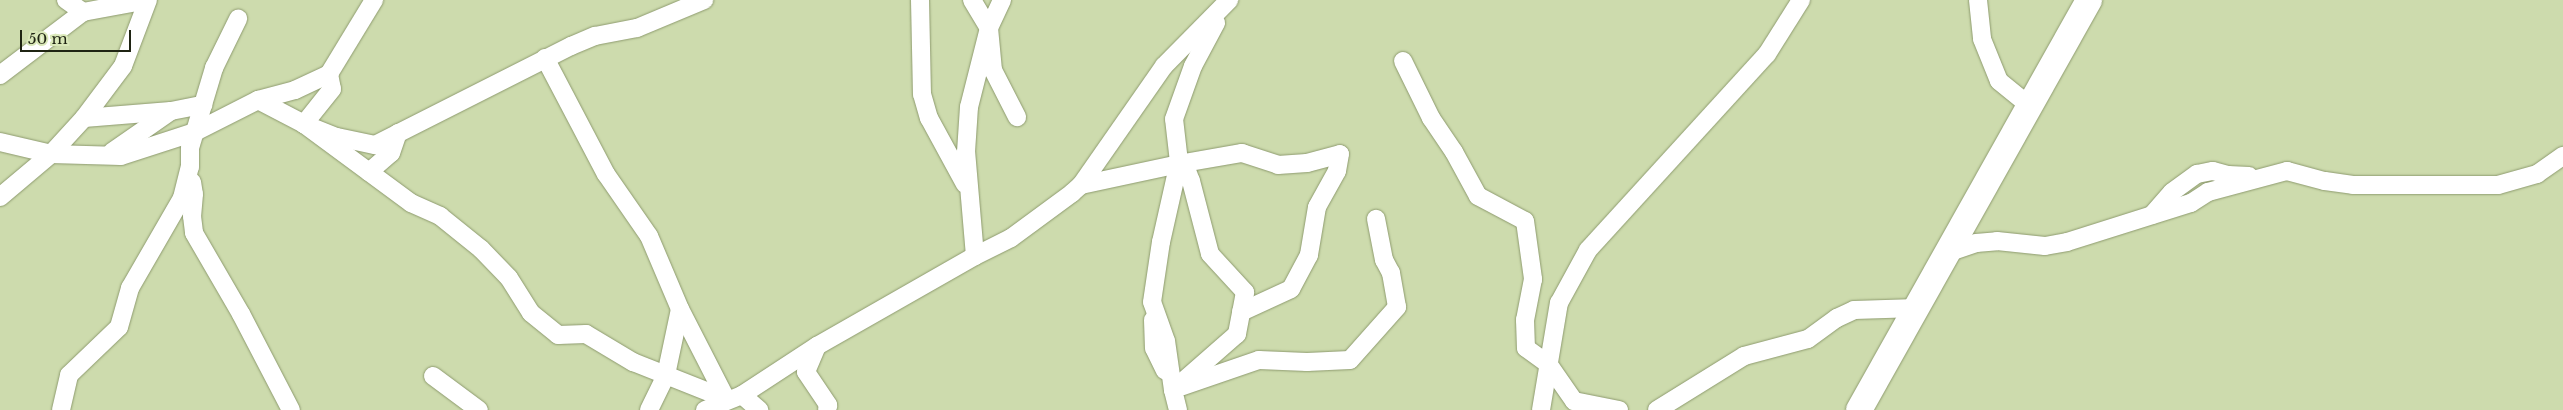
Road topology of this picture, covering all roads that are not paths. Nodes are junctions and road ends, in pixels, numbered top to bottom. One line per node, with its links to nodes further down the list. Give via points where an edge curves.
1 (66, 0): 12 (street)
2 (148, 0): 12 (street); 23 (street, via 123,66)
3 (374, 0): 17 (street)
4 (704, 0): 15 (street, via 637,28 595,36)
5 (920, 0): 36 (street, via 922,94 929,118)
6 (972, 0): 14 (street)
7 (1002, 0): 14 (street)
8 (1801, 0): 45 (street, via 1767,54 1588,250 1559,303)
9 (1978, 0): 21 (street, via 1982,39 1999,81)
10 (2089, 0): 21 (highway)
11 (1226, 5): 32 (street, via 1194,66 1174,119); 35 (street, via 1164,66)
12 (83, 12): 18 (street)
13 (238, 19): 20 (street, via 214,68)
14 (989, 28): 24 (street, via 993,70); 36 (street, via 969,106)
15 (545, 58): 27 (street); 42 (street, via 606,174 649,236)
16 (1402, 61): 45 (street, via 1431,118 1478,196 1525,221 1533,279 1525,320 1526,348)
17 (329, 74): 19 (street, via 295,90); 25 (street, via 332,89)
18 (0, 75)
19 (258, 100): 25 (street); 26 (street)
20 (203, 105): 22 (street); 26 (street)
21 (2030, 106): 39 (highway)
22 (171, 111): 23 (street); 30 (street)
23 (84, 118): 29 (street)
24 (1017, 118)
25 (304, 124): 27 (street, via 337,137 375,145); 34 (street)
26 (195, 132): 30 (street, via 121,156); 33 (street, via 190,148)
27 (398, 133): 34 (street, via 391,154)
28 (0, 142): 29 (street)
29 (51, 154): 30 (street); 37 (street)
30 (106, 156)
31 (2563, 156): 39 (street, via 2537,174 2498,185 2353,186 2287,171 2208,192 2191,204 2060,243 2045,246 1997,241 1976,243)
32 (1182, 163): 35 (street); 43 (street, via 1191,181 1210,254 1245,292); 43 (street, via 1242,153 1278,165 1307,163 1340,154 1338,171 1317,207 1309,255 1291,289); 48 (street, via 1160,242 1152,302 1154,348)
33 (190, 167): 50 (street, via 182,198 130,288 119,327 69,375); 51 (street, via 194,233)
34 (369, 172): 46 (street, via 411,203 440,216 481,249 509,278 531,313 558,334 586,334 633,362)
35 (1081, 185): 40 (street, via 1011,238)
36 (968, 189): 40 (street)
37 (0, 197)
38 (1376, 219): 48 (street, via 1397,307 1350,360 1259,360)
39 (1947, 253): 41 (highway)
40 (975, 256): 44 (street)
41 (1917, 308): 60 (street, via 1854,310 1808,339 1744,356); 61 (highway)
42 (680, 309): 46 (street); 49 (street)
43 (1241, 312): 48 (street, via 1237,334)
44 (818, 346): 49 (street); 56 (street, via 806,372 828,405)
45 (1549, 365): 58 (street); 59 (street, via 1574,401)
46 (666, 375): 49 (street); 53 (street)
47 (433, 376): 52 (street)
48 (1173, 390): 57 (street)
49 (734, 397): 54 (street); 55 (street)
50 (61, 410)
51 (291, 410)
52 (479, 410)
53 (649, 410)
54 (705, 410)
55 (759, 410)
56 (828, 410)
57 (1178, 410)
58 (1541, 410)
59 (1619, 410)
60 (1657, 410)
61 (1859, 410)

